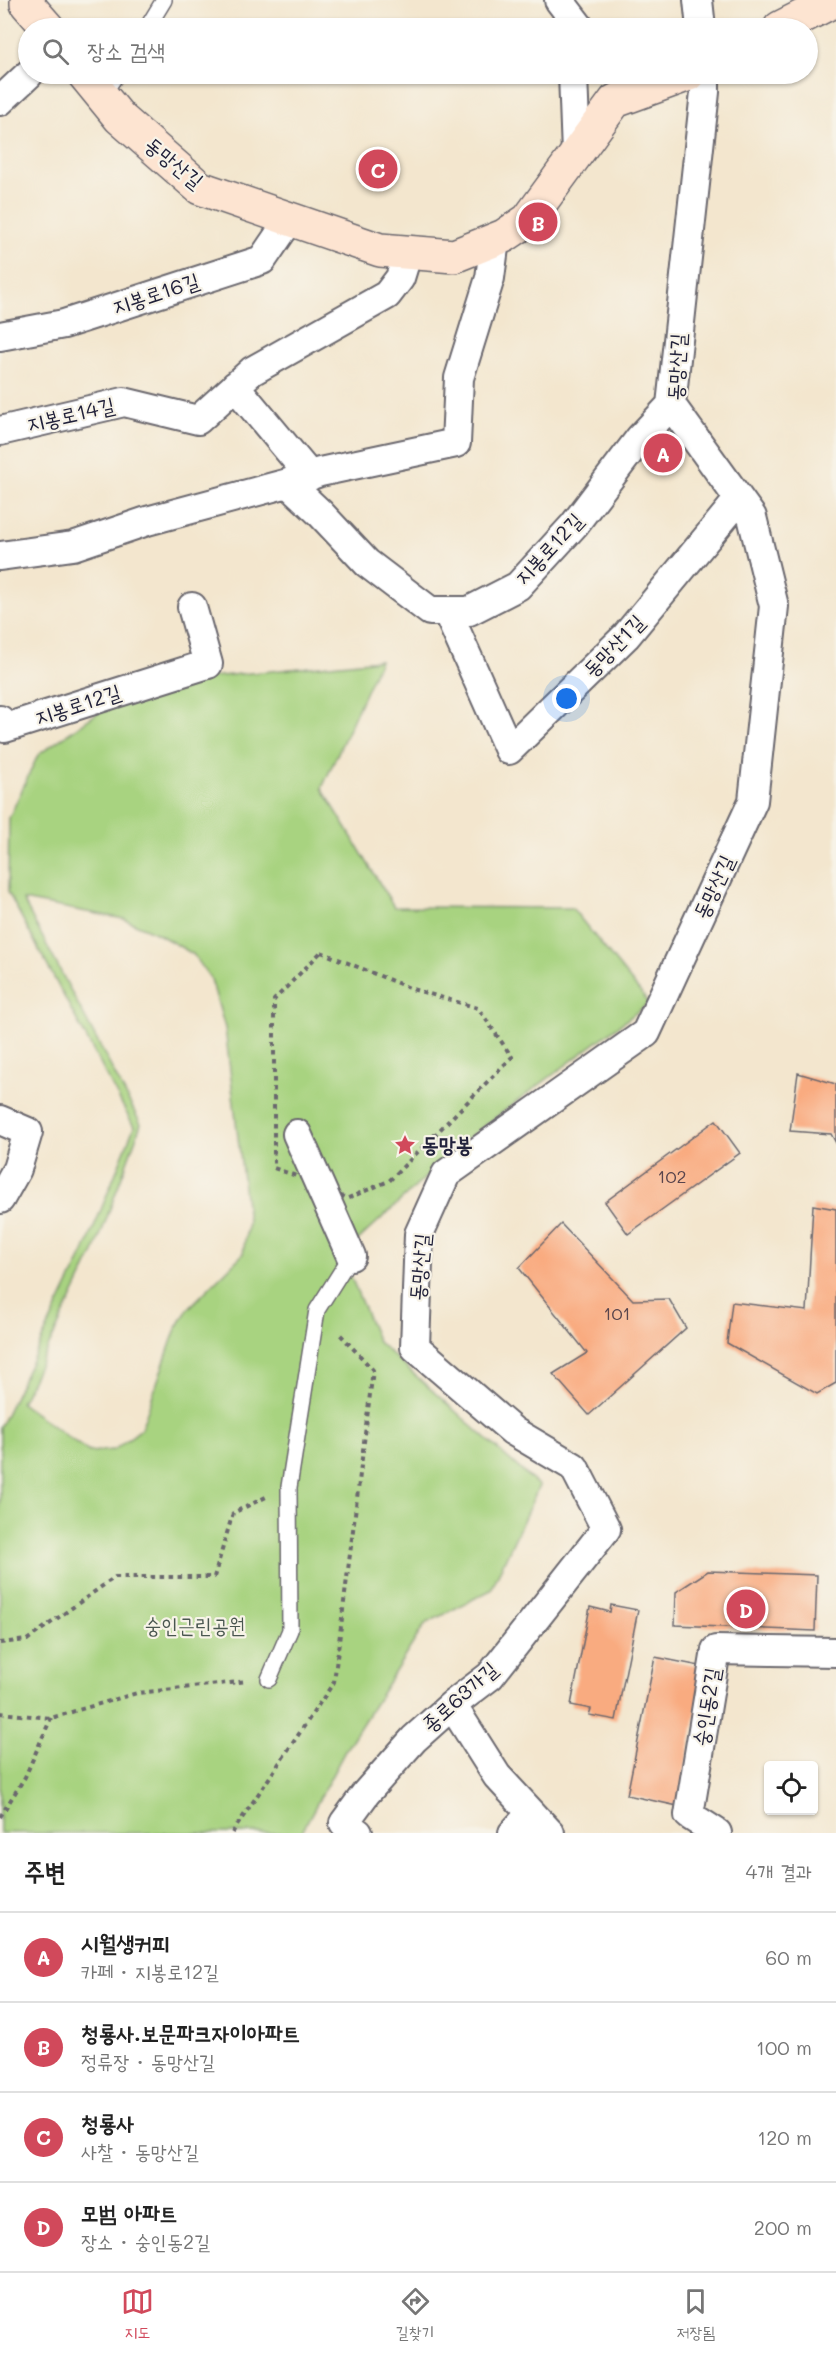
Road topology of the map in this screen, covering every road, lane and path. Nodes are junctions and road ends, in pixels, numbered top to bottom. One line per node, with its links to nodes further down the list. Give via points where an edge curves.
1 (27, 0): 6 (street)
2 (164, 0): 7 (lane)
3 (559, 0): 8 (street)
4 (698, 0): 9 (street)
5 (835, 0): 10 (street)
6 (39, 18)
7 (153, 18)
8 (573, 18)
9 (700, 18)
10 (800, 18)
11 (18, 84): 16 (street)
12 (103, 84): 18 (street, 동망산길, via 120,118 200,188)
13 (573, 84): 17 (street)
14 (662, 84): 17 (street, 동망산길, via 615,101)
15 (705, 84): 23 (street, 동망산길)
16 (0, 101)
17 (576, 154): 19 (street, 동망산길, via 528,220)
18 (290, 219): 20 (street, 동망산길, via 380,250); 21 (street, 지봉로16길, via 262,260 64,324)
19 (495, 240): 20 (street, 동망산길, via 454,256); 25 (street, via 490,278 459,378 456,443)
20 (408, 252): 22 (street, 지봉로14길, via 400,278 387,295 252,371)
21 (0, 336)
22 (236, 386): 24 (street, 지봉로14길, via 198,420 124,402); 25 (street)
23 (671, 405): 26 (street, 동망산길); 29 (street, 지봉로12길, via 640,438 574,525 518,586 469,611)
24 (0, 431)
25 (299, 479): 27 (street, via 73,546); 29 (street, 지봉로12길, via 320,513 367,564 430,611)
26 (739, 499): 29 (street, 동망산1길, via 626,636 509,750); 38 (street, 동망산길, via 752,517 774,606 753,801 646,1033 446,1174 419,1234 415,1347 513,1431 574,1467)
27 (0, 556)
28 (192, 607): 30 (street, 지봉로12길, via 208,664 5,728)
29 (447, 611)
30 (0, 720)
31 (0, 1120): 33 (street, via 28,1132 17,1169)
32 (297, 1134): 35 (street)
33 (0, 1199)
34 (346, 1199): 34 (path, via 389,1181 512,1057 478,1008 412,989 321,952 274,1000 274,1168 325,1186)
35 (351, 1256): 36 (lane)
36 (317, 1310): 37 (lane); 47 (path, via 373,1370 334,1682)
37 (289, 1487): 39 (path, via 233,1513 214,1577 115,1577 27,1640); 41 (lane, via 290,1630)
38 (606, 1528): 42 (street, 종로63가길, via 490,1676)
39 (0, 1643)
40 (836, 1652): 49 (street, 숭인동2길, via 716,1650 689,1815)
41 (269, 1679): 44 (path, via 138,1693)
42 (452, 1705): 46 (street); 48 (street, 종로63가길, via 414,1739 366,1793 345,1823)
43 (0, 1713): 44 (path)
44 (51, 1718): 45 (path, via 25,1778)
45 (0, 1818)
46 (531, 1826)
47 (232, 1833)
48 (358, 1833)
49 (717, 1833)

